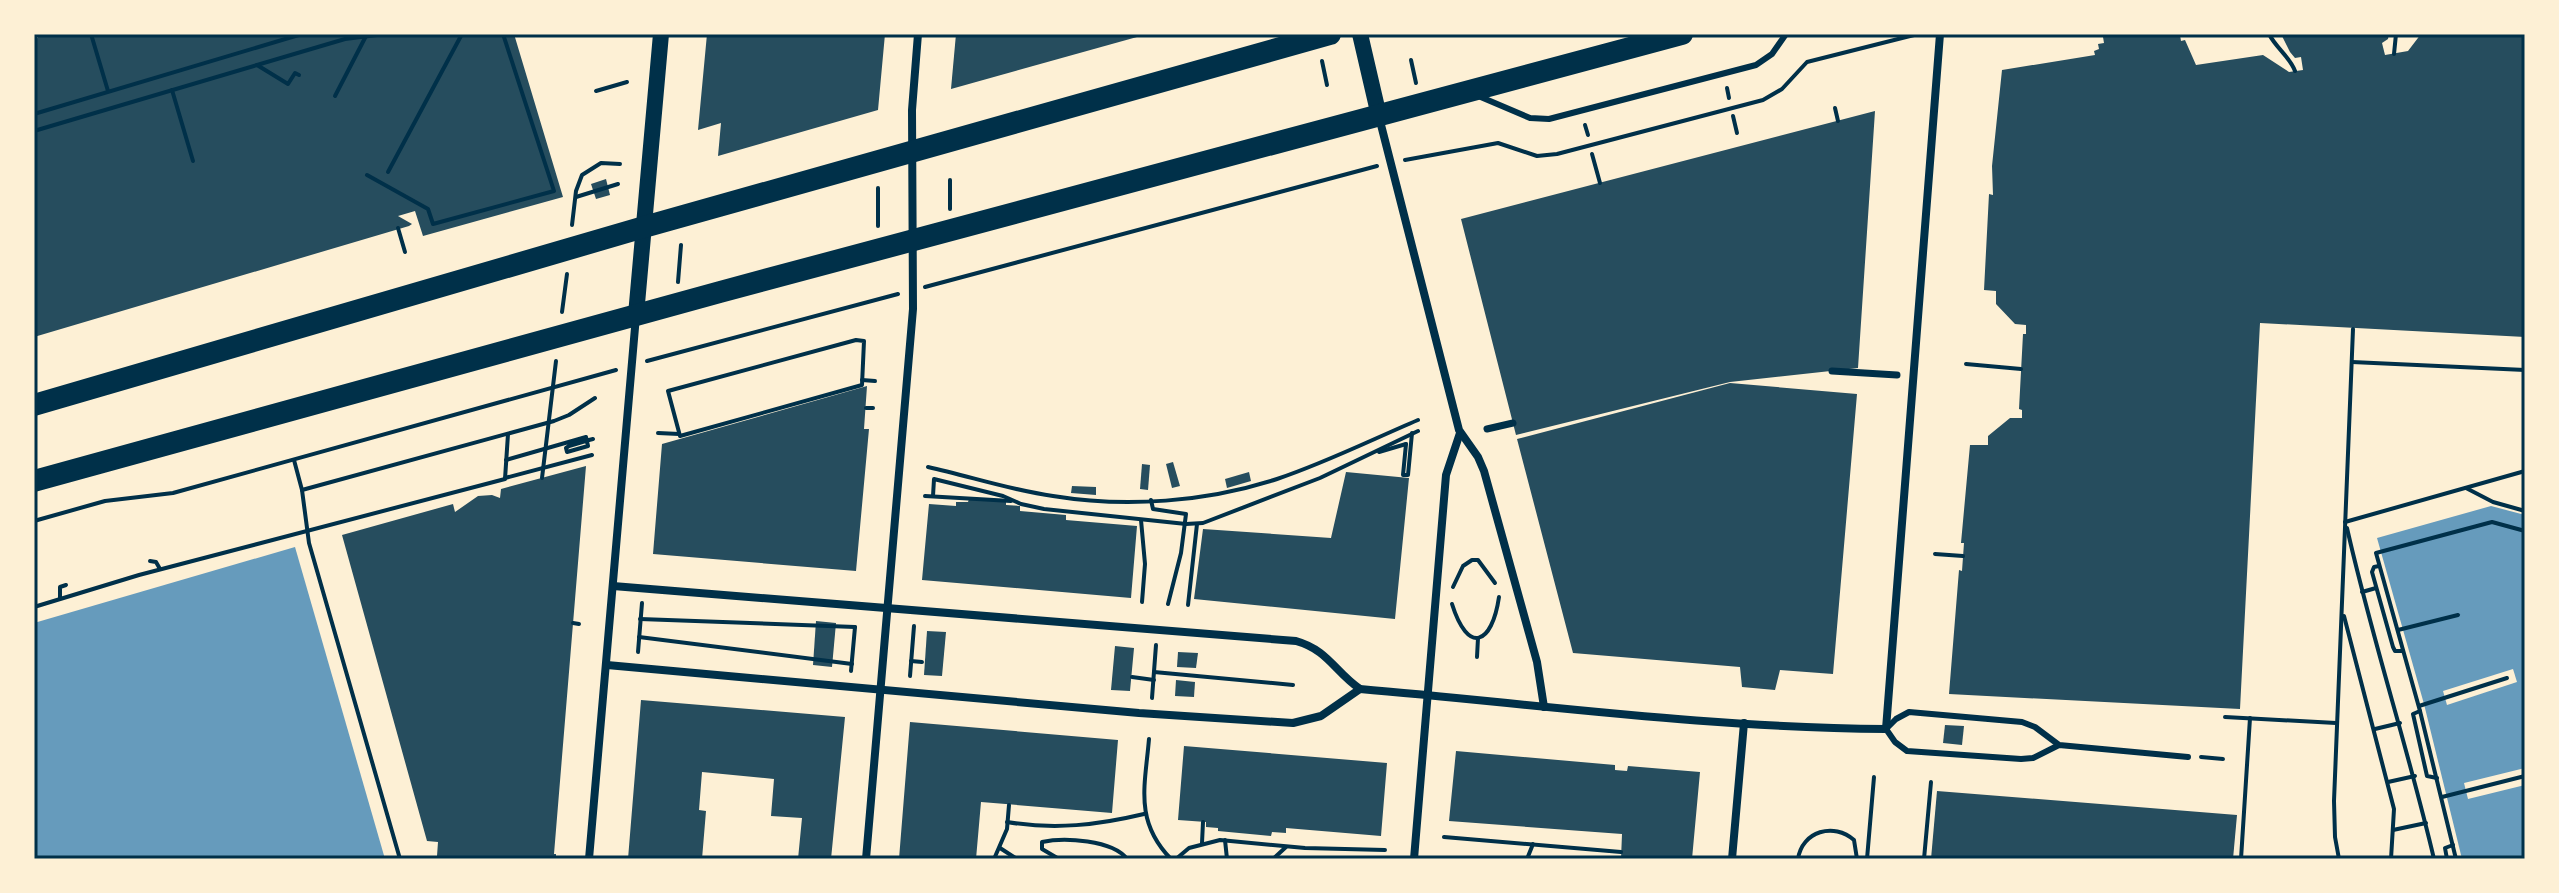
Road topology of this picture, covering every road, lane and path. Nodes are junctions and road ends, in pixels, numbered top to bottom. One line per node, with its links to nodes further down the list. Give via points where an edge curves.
1 (91, 34): 27 (path)
2 (302, 34): 27 (path)
3 (385, 34): 16 (path)
4 (462, 34): 44 (path)
5 (503, 34): 45 (path, via 554,191 433,224 428,209)
6 (661, 34): 51 (main road)
7 (918, 34): 38 (street)
8 (1330, 34): 38 (highway)
9 (1360, 34): 33 (main road)
10 (1682, 34): 29 (highway)
11 (1786, 34): 29 (lane, via 1756,65 1549,119 1530,118)
12 (1918, 34): 40 (path, via 1807,62 1782,89 1763,100 1557,154 1537,156 1498,143)
13 (1940, 34): 163 (street)
14 (2269, 34): 21 (path)
15 (2396, 34): 17 (path)
16 (367, 35): 20 (path); 30 (path)
17 (2394, 54)
18 (1411, 60): 25 (path)
19 (1322, 61): 24 (path)
20 (257, 65): 22 (path, via 288,84 295,73); 26 (path)
21 (2295, 71)
22 (299, 75)
23 (627, 82): 28 (path)
24 (1327, 85)
25 (1417, 86)
26 (172, 90): 36 (path); 41 (path)
27 (108, 91): 32 (path)
28 (596, 91)
29 (1468, 92): 33 (highway)
30 (335, 96)
31 (1835, 108): 35 (path)
32 (34, 114)
33 (1379, 116): 54 (highway); 82 (street)
34 (1733, 116): 37 (path)
35 (1838, 121)
36 (34, 131)
37 (1737, 133)
38 (911, 154): 51 (highway); 54 (street)
39 (1592, 154): 47 (path)
40 (1417, 158)
41 (193, 161)
42 (620, 164): 48 (path, via 590,168 576,194)
43 (1363, 169): 57 (path)
44 (388, 172)
45 (367, 175)
46 (950, 180): 50 (path)
47 (1600, 183)
48 (618, 184)
49 (878, 188): 53 (path)
50 (950, 211)
51 (644, 227): 60 (main road); 73 (highway)
52 (398, 228): 56 (path)
53 (878, 230)
54 (913, 241): 60 (highway); 127 (street, via 913,309)
55 (681, 245): 58 (path)
56 (405, 252)
57 (935, 284)
58 (678, 285)
59 (893, 295): 62 (path)
60 (636, 315): 93 (highway); 115 (street)
61 (2353, 329): 63 (path)
62 (654, 359)
63 (2352, 362): 66 (path); 103 (path)
64 (1966, 364): 65 (path)
65 (2021, 369)
66 (2525, 370)
67 (1832, 371): 69 (street)
68 (609, 372): 88 (path)
69 (1897, 375)
70 (862, 380): 71 (path); 84 (path, via 862,385); 84 (path, via 864,341 856,340 668,391)
71 (875, 381)
72 (595, 398): 83 (path, via 569,415)
73 (34, 405)
74 (866, 408): 75 (path)
75 (873, 408)
76 (1418, 420): 98 (path, via 1265,483)
77 (1513, 423): 78 (street)
78 (1487, 429)
79 (1418, 431): 81 (path)
80 (658, 433): 84 (path)
81 (1412, 433): 86 (path); 86 (path, via 1408,475 1403,475 1406,444)
82 (1460, 433): 154 (street, via 1446,475); 156 (street, via 1484,471 1537,662)
83 (508, 434): 89 (path); 95 (path)
84 (679, 434)
85 (593, 439): 89 (path, via 569,446 567,452 588,446 586,437)
86 (1379, 452): 105 (path)
87 (592, 455): 92 (path)
88 (293, 459): 95 (path); 102 (path, via 173,493 105,501)
89 (506, 460): 92 (path)
90 (928, 467): 98 (path, via 1052,496)
91 (2525, 471): 94 (path)
92 (505, 479): 107 (path)
93 (34, 481)
94 (2466, 488): 100 (path); 103 (path)
95 (302, 490): 107 (path)
96 (925, 496): 97 (path)
97 (933, 496): 99 (path); 99 (path, via 934,479)
98 (1151, 500): 104 (path, via 1157,511 1186,514)
99 (1013, 501): 101 (path)
100 (2525, 511)
101 (1141, 520): 104 (path); 122 (path)
102 (34, 521)
103 (2345, 522): 118 (path); 128 (path)
104 (1186, 524): 105 (path); 124 (path)
105 (1197, 524): 125 (path)
106 (2525, 531): 111 (path, via 2492,522 2376,553)
107 (307, 533): 112 (path); 197 (path)
108 (1935, 554): 109 (path)
109 (1963, 556)
110 (150, 561): 112 (path)
111 (2379, 566): 117 (path, via 2372,569); 134 (path)
112 (160, 569): 120 (path)
113 (1495, 583): 116 (path, via 1478,560 1472,560)
114 (66, 585): 120 (path, via 60,587)
115 (613, 586): 127 (street); 144 (street)
116 (1452, 588)
117 (2376, 588): 118 (path); 138 (path, via 2394,650)
118 (2362, 592): 162 (path)
119 (1499, 597): 136 (path, via 1493,626)
120 (60, 599): 126 (path)
121 (1451, 601): 136 (path, via 1464,631)
122 (1142, 602)
123 (642, 603): 130 (path)
124 (1168, 604)
125 (1188, 605)
126 (34, 607)
127 (887, 607): 152 (street, via 1296,641 1325,655); 153 (street)
128 (2342, 611): 161 (path); 164 (path)
129 (2458, 615): 134 (path)
130 (640, 619): 133 (path); 135 (path)
131 (855, 620): 133 (path)
132 (914, 626): 141 (path)
133 (855, 627): 143 (path)
134 (2398, 631): 138 (path)
135 (639, 637): 139 (path); 143 (path)
136 (1478, 638): 140 (path)
137 (1156, 645): 146 (path)
138 (2403, 651): 157 (path)
139 (638, 653)
140 (1477, 657)
141 (911, 661): 142 (path); 147 (path)
142 (922, 662)
143 (852, 664): 145 (path)
144 (607, 665): 153 (street); 198 (street)
145 (851, 671)
146 (1154, 672): 150 (path); 151 (path)
147 (910, 676)
148 (1132, 677): 150 (path)
149 (2507, 678): 157 (path)
150 (1154, 680): 155 (path)
151 (1293, 685)
152 (1360, 689): 153 (street, via 1321,716 1293,723); 154 (street)
153 (880, 691): 199 (street)
154 (1427, 695): 156 (street); 207 (street)
155 (1152, 698)
156 (1544, 707): 160 (street)
157 (2419, 708): 167 (path, via 2413,717); 175 (path)
158 (2225, 717): 159 (path)
159 (2250, 718): 161 (path); 181 (path)
160 (1744, 723): 163 (street); 210 (street)
161 (2336, 723): 216 (path, via 2333,819)
162 (2400, 723): 164 (path); 168 (path)
163 (1886, 729): 166 (lane, via 1907,751 2021,759); 166 (lane, via 1909,712 1994,719 2035,727)
164 (2375, 729): 177 (path)
165 (1149, 739): 182 (path)
166 (2059, 745): 169 (lane)
167 (2420, 745): 168 (path); 175 (path, via 2427,776)
168 (2407, 749): 172 (path)
169 (2188, 757)
170 (2202, 757): 171 (path)
171 (2223, 759)
172 (2415, 776): 177 (path); 185 (path)
173 (2525, 776): 178 (path)
174 (1874, 777): 213 (path)
175 (2438, 778): 178 (path)
176 (1931, 782): 214 (path)
177 (2388, 782): 186 (path)
178 (2442, 797): 193 (path)
179 (1009, 805): 183 (path)
180 (2234, 808): 181 (path)
181 (2244, 809): 215 (path)
182 (1144, 814): 183 (path, via 1077,826); 204 (path, via 1155,839)
183 (1007, 822): 195 (path)
184 (1203, 822): 191 (path)
185 (2426, 823): 186 (path); 218 (path)
186 (2393, 830): 217 (path)
187 (1245, 833): 190 (path)
188 (1444, 837): 192 (path)
189 (1225, 840): 190 (path); 191 (path); 205 (path)
190 (1243, 841): 194 (path)
191 (1202, 843): 204 (path)
192 (1533, 844): 208 (path); 209 (path, via 1618,852)
193 (2453, 845): 219 (path, via 2445,848); 220 (path)
194 (1286, 846): 196 (path); 206 (path)
195 (1000, 848): 200 (path); 201 (path)
196 (1385, 850)
197 (400, 859)
198 (589, 859)
199 (866, 859)
200 (994, 859)
201 (1017, 859)
202 (1059, 859): 203 (path, via 1042,849 1042,842 1103,844)
203 (1127, 859)
204 (1173, 859)
205 (1227, 859)
206 (1273, 859)
207 (1414, 859)
208 (1527, 859)
209 (1613, 859)
210 (1732, 859)
211 (1798, 859): 212 (path, via 1812,837 1831,829 1854,840)
212 (1857, 859)
213 (1867, 859)
214 (1924, 859)
215 (2241, 859)
216 (2339, 859)
217 (2391, 859)
218 (2434, 859)
219 (2447, 859)
220 (2456, 859)

